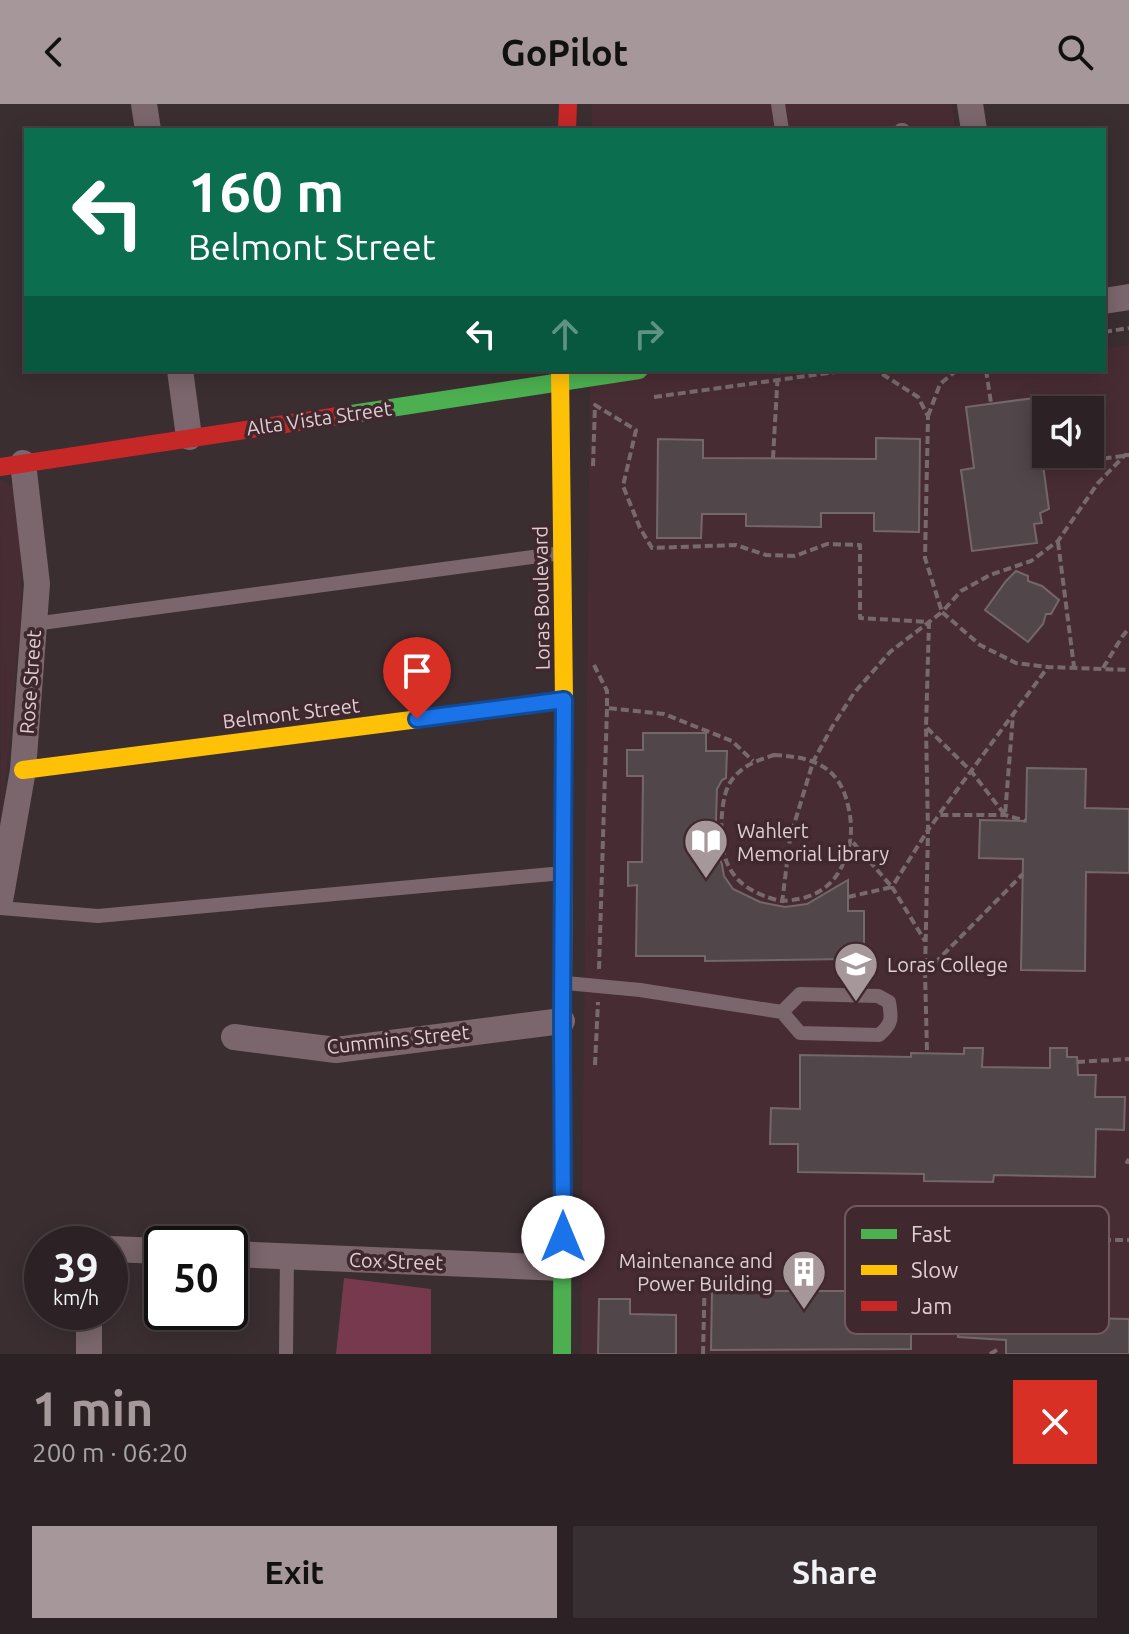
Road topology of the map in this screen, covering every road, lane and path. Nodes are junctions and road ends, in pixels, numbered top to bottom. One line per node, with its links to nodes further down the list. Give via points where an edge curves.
1 (144, 104): 5 (street)
2 (568, 104): 6 (street)
3 (778, 104): 7 (lane)
4 (970, 104): 8 (street)
5 (148, 128)
6 (567, 128)
7 (782, 128)
8 (974, 128)
9 (1129, 297): 10 (street)
10 (1106, 301)
11 (1129, 328): 12 (path)
12 (1106, 332)
13 (180, 372): 28 (street)
14 (613, 372): 20 (street, Alta Vista Street)
15 (778, 372): 21 (path)
16 (834, 372): 21 (path)
17 (879, 372): 27 (path, via 918,397)
18 (955, 372): 27 (path, via 940,384)
19 (986, 372): 24 (path)
20 (560, 376): 26 (street, Loras Boulevard); 28 (street, Alta Vista Street)
21 (778, 379): 22 (path); 30 (path)
22 (641, 398)
23 (610, 403): 25 (path)
24 (991, 403)
25 (595, 405): 26 (path); 33 (path); 37 (path, via 636,430 623,486 652,548 736,545 766,555 795,556 827,544 860,545 860,618)
26 (561, 413): 35 (street, Loras Boulevard)
27 (928, 416): 36 (path, via 925,558)
28 (189, 437): 32 (street, Alta Vista Street)
29 (1127, 455): 31 (path); 34 (path, via 1098,483)
30 (773, 458)
31 (1104, 458)
32 (12, 465): 38 (street, Rose Street, via 37,584)
33 (593, 466)
34 (1058, 541): 36 (path, via 1031,561 961,591); 42 (path)
35 (562, 553): 38 (lane); 45 (street, Loras Boulevard)
36 (942, 612): 37 (path); 41 (path, via 980,645 1016,663)
37 (929, 622): 48 (path); 50 (path, via 890,652 854,693)
38 (34, 624): 51 (street, Rose Street)
39 (1129, 628): 43 (path)
40 (594, 665): 46 (path, via 607,691)
41 (1048, 667): 42 (path); 47 (path)
42 (1074, 667): 43 (path)
43 (1103, 668): 44 (path)
44 (1129, 670)
45 (564, 700): 51 (street, Belmont Street); 59 (street, Loras Boulevard)
46 (607, 708): 49 (path, via 664,714 732,741); 69 (path)
47 (1013, 715): 52 (path); 54 (path)
48 (926, 728): 52 (path); 56 (path)
49 (753, 761): 50 (path, via 774,755); 64 (path, via 734,776 723,800 720,838 737,881)
50 (813, 762): 58 (path, via 841,782 852,824); 64 (path, via 790,838)
51 (23, 770): 57 (street, Rose Street)
52 (971, 771): 53 (path); 54 (path)
53 (939, 815): 54 (path); 56 (path)
54 (1005, 815): 55 (path)
55 (1026, 821)
56 (928, 830): 61 (path); 66 (path)
57 (6, 832): 63 (street, Rose Street)
58 (850, 839): 61 (path); 64 (path, via 837,879 815,895)
59 (563, 873): 65 (lane, via 98,916); 68 (street, Loras Boulevard)
60 (1023, 874): 67 (path)
61 (892, 887): 62 (path); 66 (path)
62 (848, 897)
63 (0, 901)
64 (782, 903)
65 (0, 908)
66 (925, 941): 67 (path)
67 (925, 973): 73 (path)
68 (562, 982): 69 (lane); 71 (street, Loras Boulevard)
69 (598, 986): 70 (lane)
70 (782, 1012): 70 (lane, via 800,994 878,996 889,1002 892,1017 879,1035 800,1033)
71 (562, 1021): 72 (street, Cummins Street, via 336,1050); 78 (street, Loras Boulevard)
72 (234, 1037)
73 (927, 1050)
74 (1129, 1059): 75 (path)
75 (1077, 1062)
76 (248, 1255): 77 (street, Cox Street)
77 (287, 1257): 78 (street, Cox Street); 82 (lane)
78 (563, 1268): 83 (street, Loras Boulevard)
79 (705, 1270): 84 (path)
80 (89, 1330): 81 (street)
81 (89, 1354)
82 (286, 1354)
83 (562, 1354)
84 (703, 1354)
85 (990, 1354): 86 (path)
86 (997, 1354)

